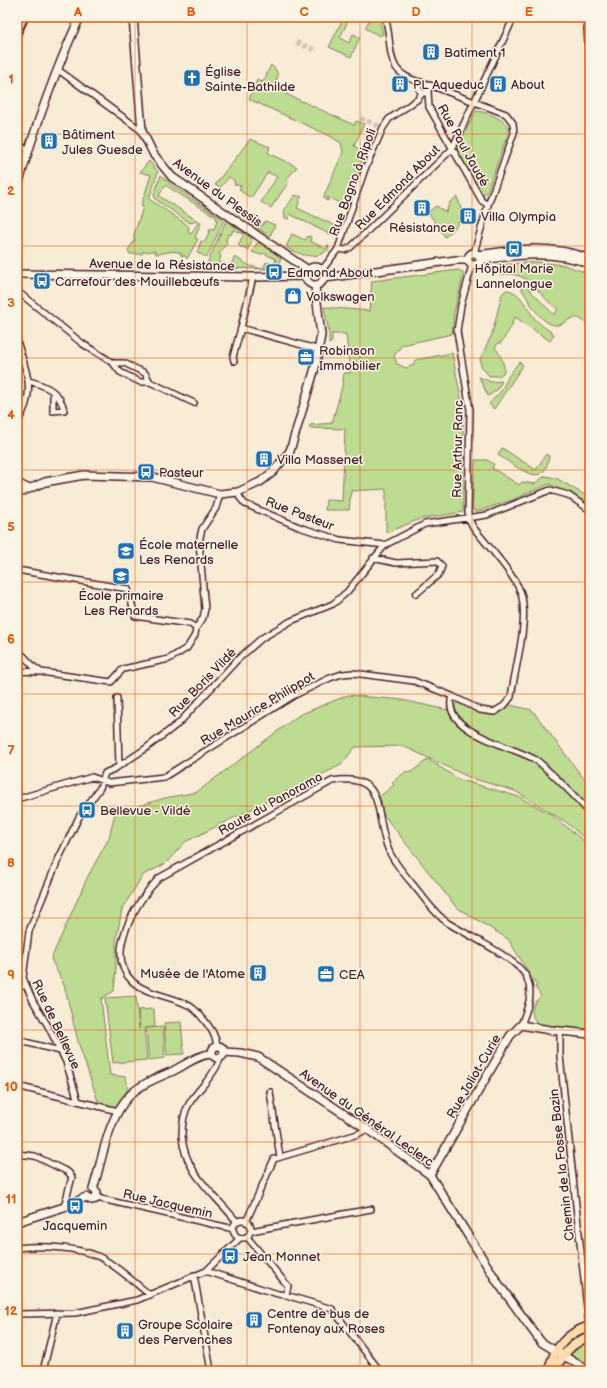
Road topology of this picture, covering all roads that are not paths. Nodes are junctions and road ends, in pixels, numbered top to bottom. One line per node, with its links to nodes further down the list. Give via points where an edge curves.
1 (80, 17): 7 (street)
2 (133, 17): 11 (street, Avenue du Plessis)
3 (385, 17): 8 (street, via 391,58 398,70 402,75)
4 (514, 17): 10 (street, Rue Edmond About)
5 (590, 17): 6 (street)
6 (590, 55)
7 (57, 69): 11 (street); 13 (street)
8 (426, 84): 9 (street, Rue Paul Jaudé, via 430,88); 9 (street, via 419,87); 10 (street)
9 (425, 93): 14 (street, Rue Paul Jaudé, via 429,108); 17 (street, Rue Bagno à Ripoli, via 388,119 365,169)
10 (474, 103): 14 (street, Rue Edmond About); 16 (street, via 506,114 513,123 514,133)
11 (142, 131): 23 (street, Avenue du Plessis, via 149,149 172,177)
12 (17, 145): 13 (street)
13 (28, 149): 15 (street)
14 (452, 149): 16 (street, Rue Paul Jaudé, via 482,201); 17 (street, Rue Edmond About, via 351,247 345,250)
15 (17, 189)
16 (488, 204): 18 (street)
17 (338, 249): 22 (street)
18 (477, 256): 19 (street, via 550,248); 20 (street, via 476,265); 21 (street, via 548,254)
19 (590, 259)
20 (470, 263): 26 (street, via 456,260); 45 (street, Rue Arthur Ranc, via 457,331 468,391)
21 (590, 264)
22 (322, 270): 23 (street, via 317,267); 26 (street)
23 (307, 273): 25 (street, Avenue de la Résistance); 27 (street, via 309,284)
24 (17, 274): 25 (street, Avenue de la Résistance)
25 (253, 277): 29 (street)
26 (325, 278): 27 (street)
27 (315, 286): 31 (street, via 322,335)
28 (17, 291): 33 (street, via 83,344)
29 (241, 328): 31 (street); 32 (street)
30 (17, 341): 34 (street)
31 (320, 350): 41 (street, via 290,451 273,472 260,482)
32 (234, 361)
33 (113, 363): 35 (street, via 120,372 140,382); 35 (street, via 124,363 145,373)
34 (29, 381): 36 (street, via 44,385); 38 (street, via 25,410)
35 (150, 382): 37 (street)
36 (53, 393)
37 (194, 403)
38 (17, 423)
39 (17, 483): 40 (street)
40 (27, 488): 42 (street); 43 (street, via 84,475 140,475)
41 (238, 492): 43 (street); 46 (street, Rue Pasteur, via 246,504 299,527 340,540)
42 (17, 494)
43 (220, 494): 50 (street, via 216,508 202,529 199,542 205,609 203,618)
44 (590, 510): 45 (street, via 568,495 550,490 488,515)
45 (468, 517): 46 (street, via 425,524); 54 (street, Rue Maurice Philippot, via 515,582 522,596 524,620 511,697 504,706 494,712 480,710)
46 (384, 544): 47 (street, Rue Boris Vildé)
47 (373, 558): 49 (street, via 396,563 441,562 439,574); 56 (street, Rue Boris Vildé, via 347,592 333,604 291,621 262,638 237,660 179,722)
48 (17, 570): 50 (street, via 128,589 135,616 190,624)
49 (416, 594)
50 (196, 628): 53 (street, via 187,648 169,659 123,669 110,682)
51 (17, 649): 53 (street)
52 (17, 671): 53 (street)
53 (41, 672)
54 (452, 696): 57 (street, Rue Maurice Philippot, via 414,681 353,673 342,674 293,696 164,777 119,783); 59 (street, via 452,708 456,719 490,741 536,760 582,803)
55 (117, 698): 56 (street)
56 (119, 766): 57 (street, Rue Boris Vildé, via 105,773)
57 (102, 780): 58 (street, via 92,776 78,779); 61 (street, Rue de Bellevue, via 100,788 79,817 58,860 29,932 23,978)
58 (17, 799)
59 (590, 814)
60 (17, 986): 61 (street)
61 (25, 986): 67 (street, Rue de Bellevue)
62 (521, 1025): 63 (street); 66 (street, Route du Panorama, via 530,998 524,974 513,963 437,914 389,851 373,791 363,783 348,778 332,781 159,878 128,923 121,954 123,966 131,980 191,1007 210,1028); 77 (street, Rue Joliot-Curie, via 510,1036)
63 (560, 1032): 64 (street); 97 (street, Chemin de la Fosse Bazin, via 560,1056)
64 (590, 1034)
65 (17, 1040): 67 (street)
66 (217, 1046): 68 (street, via 222,1047); 69 (street, via 212,1049)
67 (60, 1051): 72 (street, Rue de Bellevue)
68 (224, 1052): 69 (street, via 222,1056); 74 (street, Avenue du Général Leclerc, via 258,1057)
69 (215, 1056): 73 (street, via 206,1054 137,1089 130,1094); 84 (street, via 219,1061 218,1066 188,1105 182,1128 183,1148 189,1164 199,1178)
70 (17, 1086): 72 (street)
71 (270, 1092): 76 (street)
72 (78, 1101): 73 (street)
73 (118, 1111): 78 (street)
74 (367, 1129): 76 (street, via 358,1134); 77 (street, Avenue du Général Leclerc)
75 (17, 1154): 81 (street, via 34,1156 68,1172 72,1177)
76 (280, 1157): 85 (street, via 274,1159)
77 (430, 1175): 99 (street, Avenue du Général Leclerc, via 528,1326 541,1342)
78 (93, 1189): 79 (street, via 87,1191); 80 (street, via 97,1192)
79 (86, 1197): 80 (street, via 91,1200); 81 (street)
80 (97, 1198): 86 (street, Rue Jacquemin)
81 (64, 1207): 83 (street)
82 (371, 1209): 87 (street)
83 (17, 1222)
84 (237, 1222): 85 (street); 86 (street)
85 (246, 1222): 87 (street, via 250,1225)
86 (234, 1229): 89 (street)
87 (251, 1231): 88 (street)
88 (247, 1237): 89 (street); 94 (street, via 288,1286)
89 (240, 1238): 91 (street)
90 (17, 1248): 93 (street, via 32,1246 88,1253 104,1260)
91 (206, 1271): 92 (street); 94 (street, via 278,1294)
92 (194, 1276): 93 (street); 102 (street)
93 (150, 1294): 96 (street, via 121,1305)
94 (286, 1294): 103 (street, via 332,1309)
95 (17, 1314): 96 (street)
96 (57, 1314): 101 (street)
97 (589, 1326): 98 (street, Chemin de la Fosse Bazin); 99 (main road, via 566,1338)
98 (590, 1336): 100 (main road, via 572,1345)
99 (555, 1351): 100 (street, Avenue du Général Leclerc); 104 (main road)
100 (563, 1356): 105 (main road); 106 (street, Avenue du Général Leclerc)
101 (43, 1371)
102 (211, 1371)
103 (380, 1371)
104 (549, 1371)
105 (556, 1371)
106 (589, 1371)

